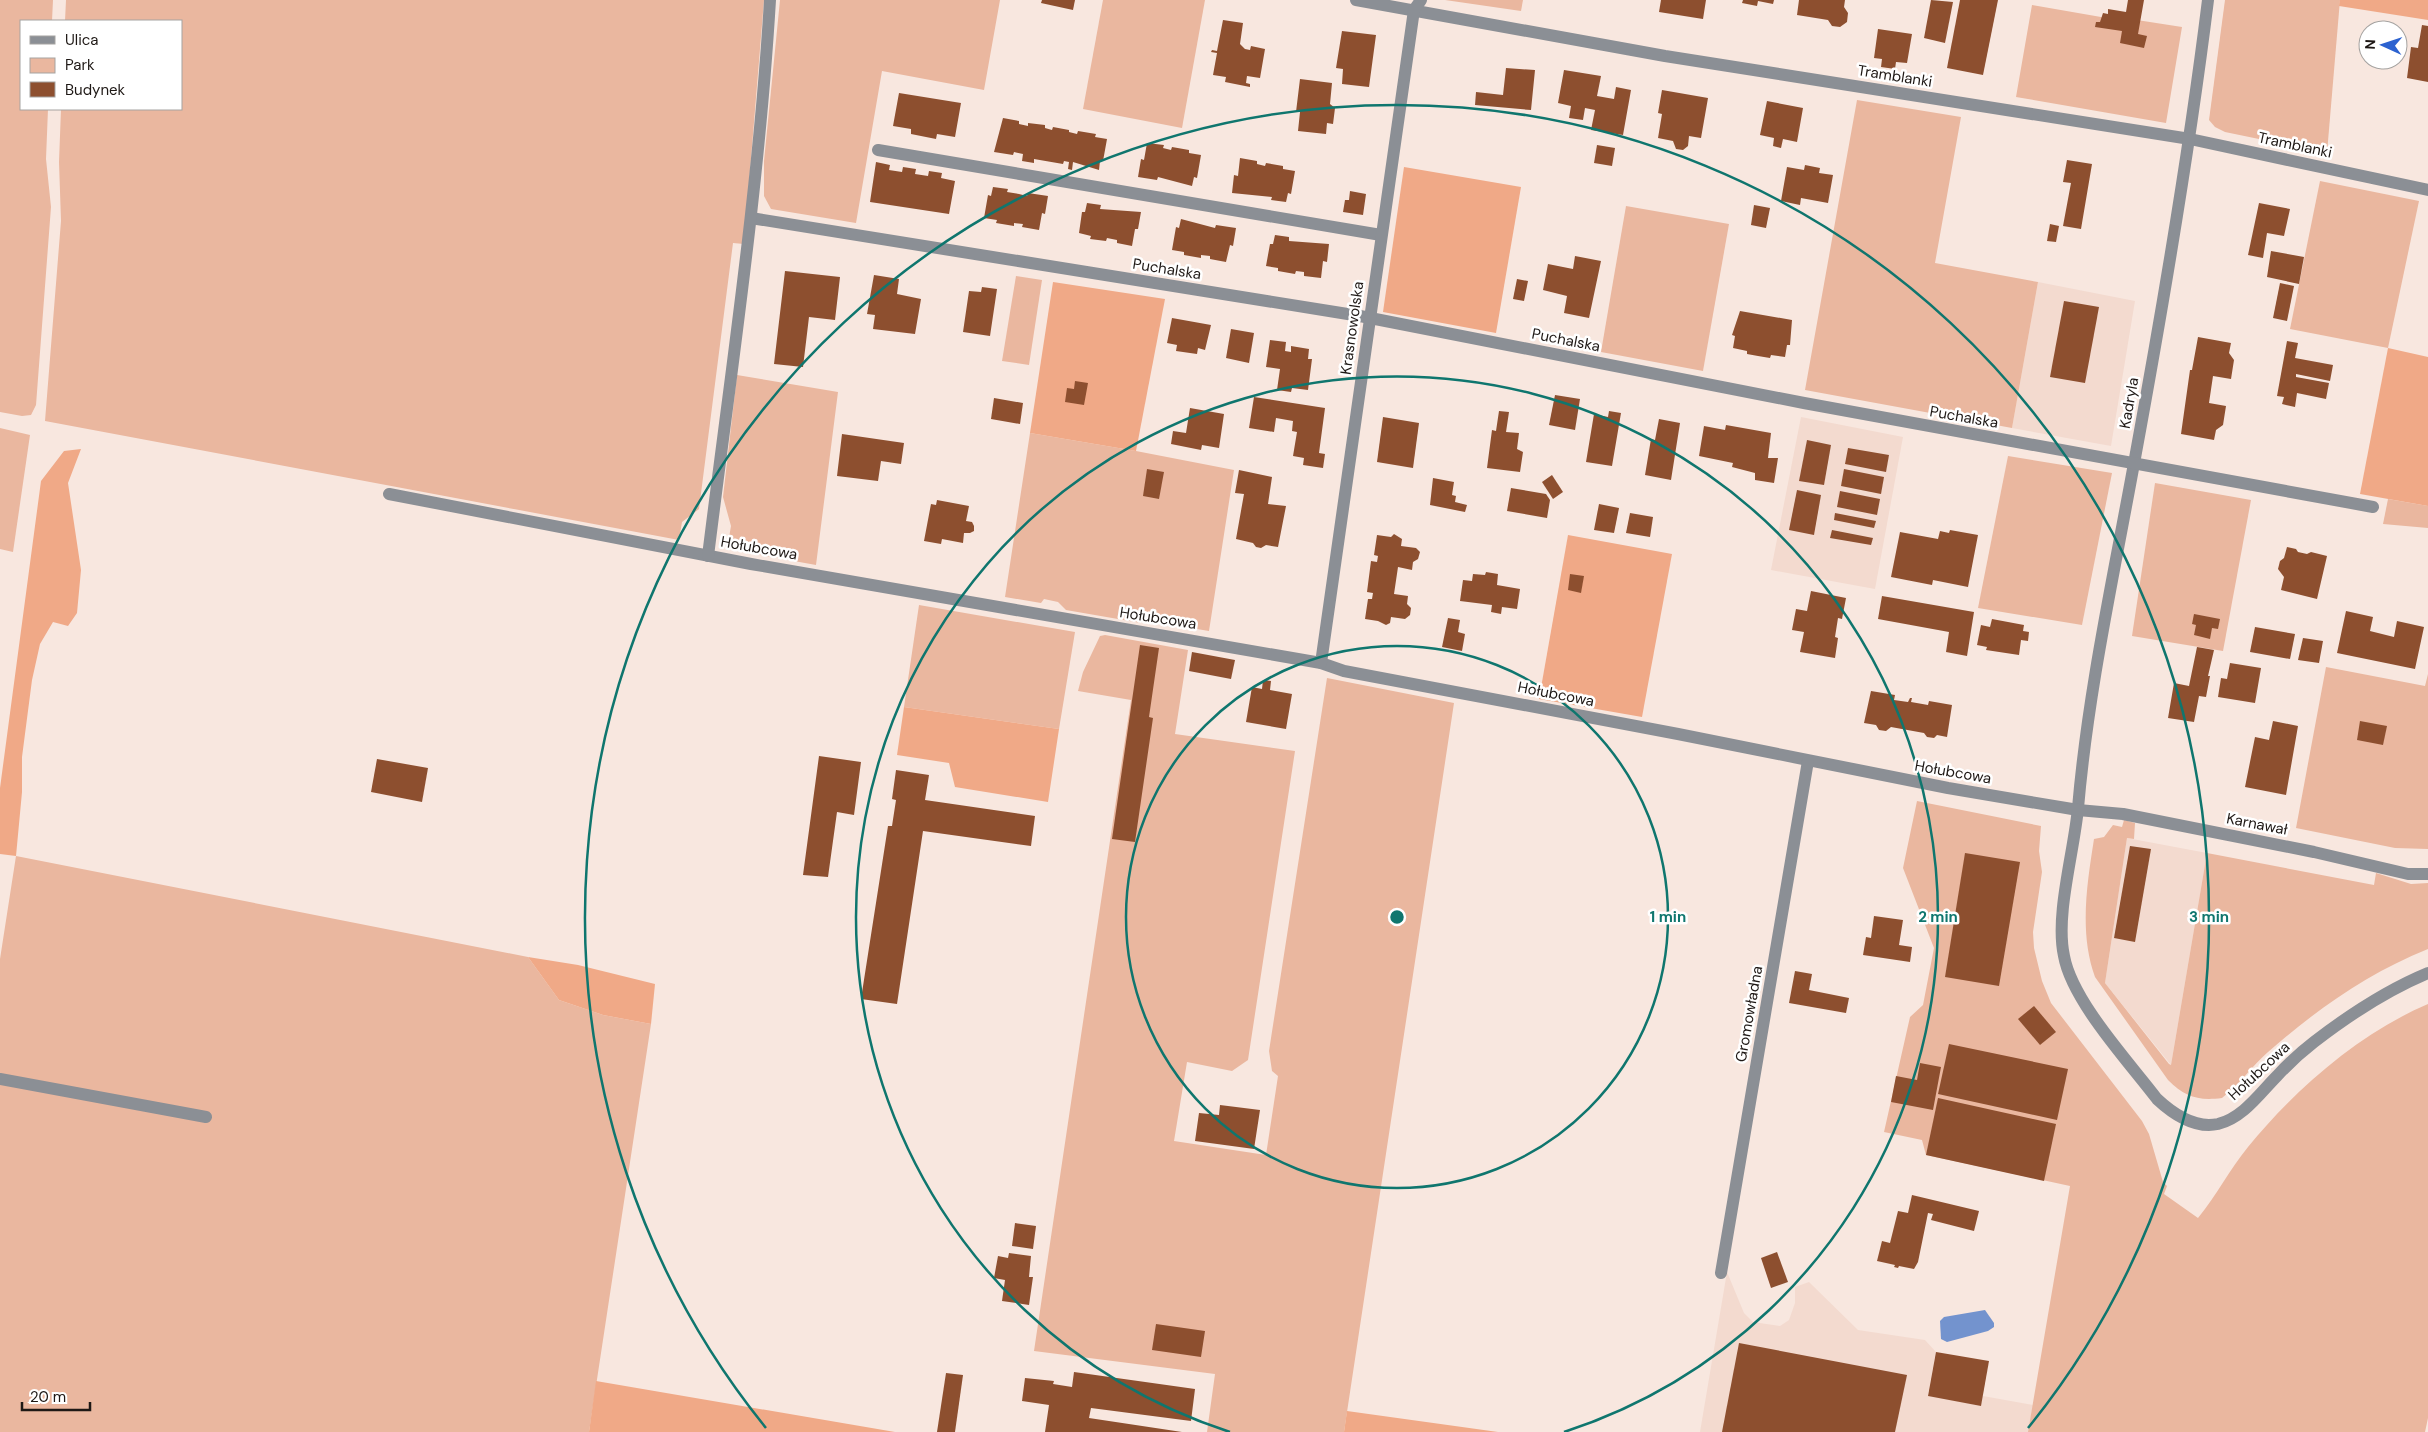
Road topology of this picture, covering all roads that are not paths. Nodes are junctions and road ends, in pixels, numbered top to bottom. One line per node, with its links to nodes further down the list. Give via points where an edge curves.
1 (770, 0): 8 (street)
2 (1356, 0): 4 (street, Tramblanki)
3 (2208, 0): 5 (street, Kadryla)
4 (1417, 5): 5 (street, Tramblanki, via 1665,56); 9 (street, Krasnowolska)
5 (2190, 139): 7 (street, Tramblanki); 11 (street, Kadryla)
6 (878, 150): 9 (street)
7 (2428, 190)
8 (751, 218): 10 (street, Puchalska); 14 (street)
9 (1381, 235): 10 (street, Krasnowolska)
10 (1370, 318): 11 (street, Puchalska); 15 (street, Krasnowolska)
11 (2134, 464): 13 (street, Puchalska); 17 (street, Kadryla, via 2094,680 2080,771)
12 (389, 494): 14 (street, Hołubcowa)
13 (2373, 507)
14 (708, 556): 15 (street, Hołubcowa)
15 (1321, 663): 16 (street, Hołubcowa)
16 (1808, 760): 17 (street, Hołubcowa); 22 (street, Gromowładna)
17 (2078, 810): 18 (street, Karnawał, via 2123,814 2408,874); 19 (street, Hołubcowa, via 2062,933 2069,975 2087,1006 2157,1099 2187,1121 2218,1124 2231,1119 2250,1105 2278,1074 2360,1008)
18 (2428, 874)
19 (2428, 973)
20 (0, 1079): 21 (street)
21 (206, 1117)
22 (1721, 1274)

